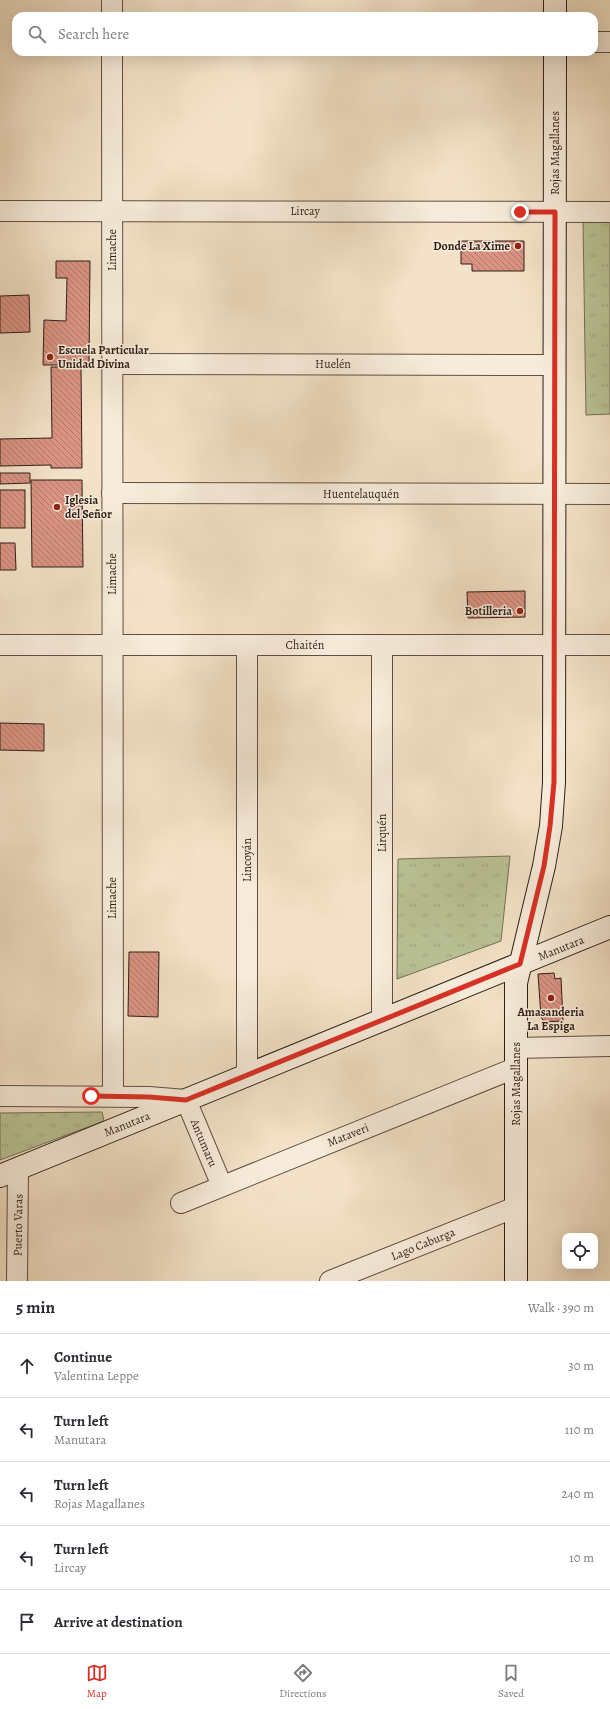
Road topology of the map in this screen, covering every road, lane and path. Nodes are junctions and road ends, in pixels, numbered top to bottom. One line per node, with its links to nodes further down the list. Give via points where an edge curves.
1 (112, 0): 3 (street)
2 (554, 0): 4 (main road)
3 (112, 12)
4 (554, 12)
5 (598, 42): 6 (street)
6 (610, 42)
7 (112, 56): 10 (street, Limache)
8 (555, 56): 11 (main road, Rojas Magallanes)
9 (0, 211): 10 (street, Lircay)
10 (112, 211): 11 (street, Lircay); 13 (street, Limache)
11 (555, 212): 12 (street, Lircay); 14 (main road, Rojas Magallanes)
12 (610, 212)
13 (112, 364): 14 (street, Huelén); 15 (street, Limache)
14 (555, 365): 16 (main road, Rojas Magallanes)
15 (112, 493): 16 (street, Huentelauquén); 19 (street, Limache)
16 (555, 494): 17 (street, Huentelauquén); 23 (main road, Rojas Magallanes)
17 (610, 494)
18 (0, 645): 19 (street, Chaitén)
19 (112, 645): 20 (street, Chaitén); 31 (street, Limache)
20 (247, 645): 21 (street, Chaitén); 29 (street, Lincoyán)
21 (382, 645): 23 (street, Chaitén); 26 (street, Lirquén)
22 (610, 645): 23 (street, Chaitén)
23 (555, 646): 25 (main road, Rojas Magallanes, via 554,782 550,826 544,866)
24 (610, 927): 25 (main road, Manutara)
25 (520, 964): 26 (main road, Manutara); 28 (main road, Rojas Magallanes, via 516,983)
26 (382, 1020): 29 (main road, Manutara)
27 (610, 1046): 28 (street)
28 (515, 1058): 34 (street, Mataveri); 36 (main road, Rojas Magallanes)
29 (247, 1076): 32 (main road, Manutara)
30 (0, 1096): 31 (street)
31 (113, 1096): 32 (street)
32 (186, 1100): 33 (main road, Manutara); 34 (street, Antumaru)
33 (9, 1172): 37 (street, Puerto Varas)
34 (222, 1186): 35 (street, Mataveri)
35 (181, 1203)
36 (516, 1207): 38 (street, Lago Caburga); 39 (main road, Rojas Magallanes)
37 (17, 1281)
38 (330, 1281)
39 (516, 1281)

